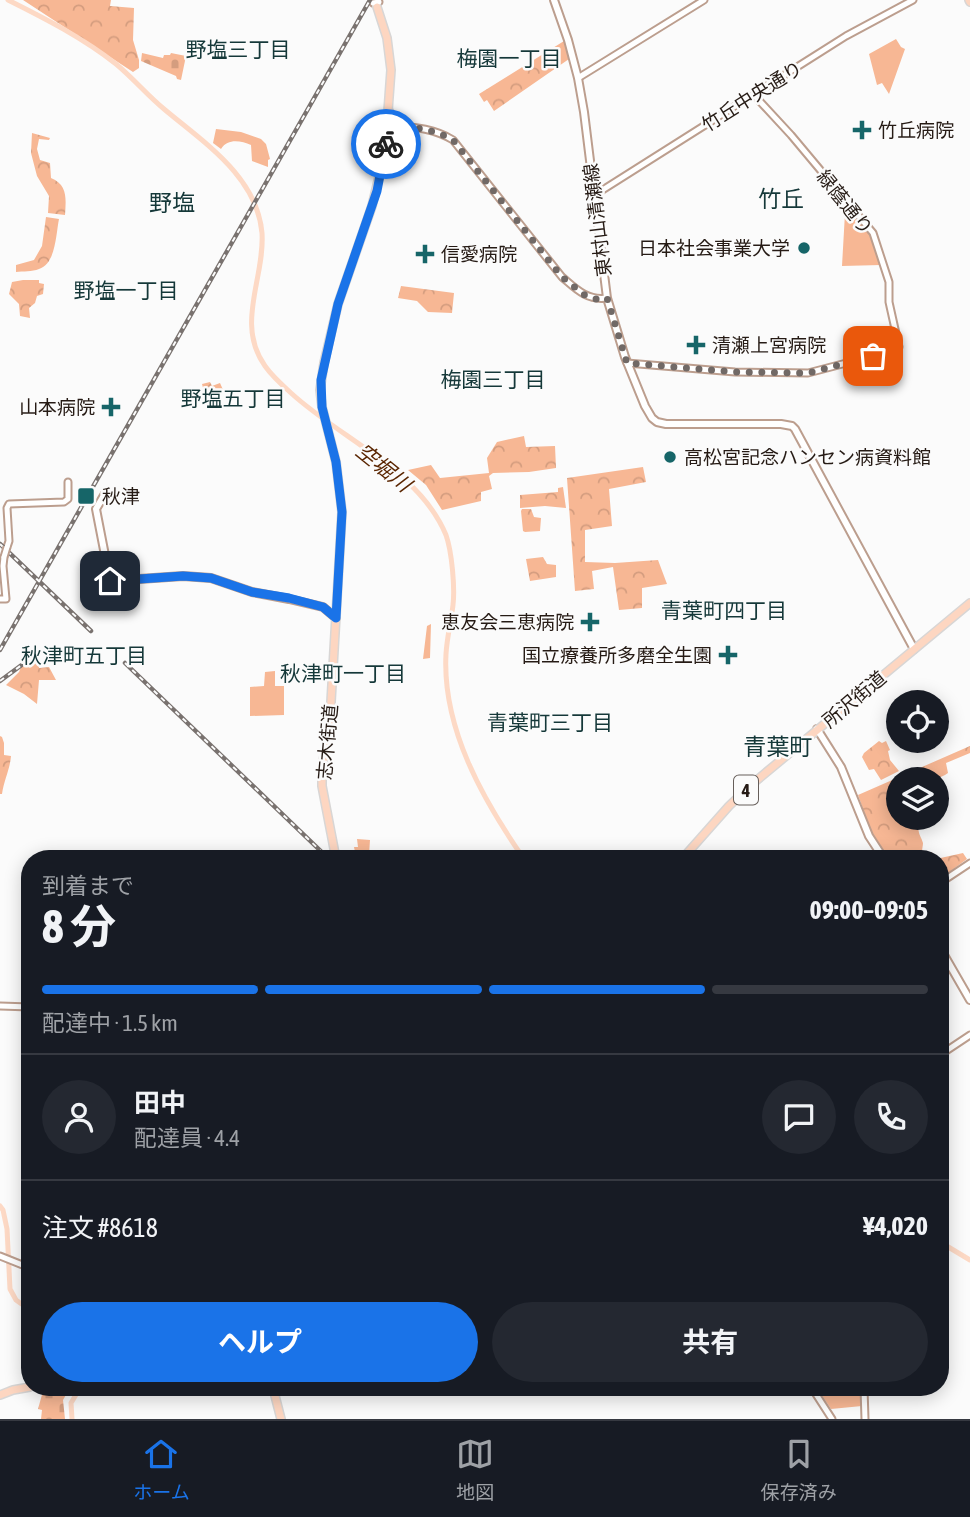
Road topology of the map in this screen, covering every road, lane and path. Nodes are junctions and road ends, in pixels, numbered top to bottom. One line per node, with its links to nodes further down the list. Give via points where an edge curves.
1 (554, 0): 5 (main road, 東村山清瀬線)
2 (704, 0): 5 (street)
3 (913, 0): 6 (street, 竹丘中央通り)
4 (376, 4): 7 (main road, 志木街道, via 389,50)
5 (578, 78): 8 (main road, 東村山清瀬線)
6 (754, 95): 8 (street, 竹丘中央通り); 10 (street, 緑蔭通り, via 873,233 889,282 897,349 815,372 735,372)
7 (392, 126): 9 (street, via 420,128 453,140 562,277 586,296); 15 (main road, 志木街道, via 377,191 338,304 321,380 342,512)
8 (593, 196): 9 (main road, 東村山清瀬線)
9 (607, 298): 10 (main road, 東村山清瀬線)
10 (627, 363): 16 (main road, 東村山清瀬線, via 647,412 661,424 792,426)
11 (68, 482): 13 (street, bridge, via 64,502 9,504 9,541 3,566 6,599)
12 (106, 492): 15 (main road, via 96,509 110,581 211,578 323,607)
13 (0, 600)
14 (970, 603): 16 (main road, 所沢街道 / 4)
15 (336, 618): 18 (main road, 志木街道, via 322,768)
16 (914, 649): 17 (main road, 所沢街道 / 4)
17 (817, 729): 19 (main road, 所沢街道 / 4, via 745,790); 20 (main road, via 841,767)
18 (334, 850)
19 (690, 850)
20 (878, 850)
21 (970, 863): 22 (street)
22 (949, 877)
23 (949, 964): 24 (main road)
24 (970, 1000)
25 (0, 1006): 26 (street)
26 (21, 1007)
27 (970, 1035): 28 (street)
28 (949, 1049)
29 (1, 1256): 30 (street)
30 (21, 1264)
31 (21, 1389): 32 (main road)
32 (0, 1395)
33 (275, 1396): 36 (main road)
34 (817, 1396): 37 (street)
35 (864, 1396): 38 (street)
36 (281, 1419)
37 (832, 1419)
38 (865, 1419)

